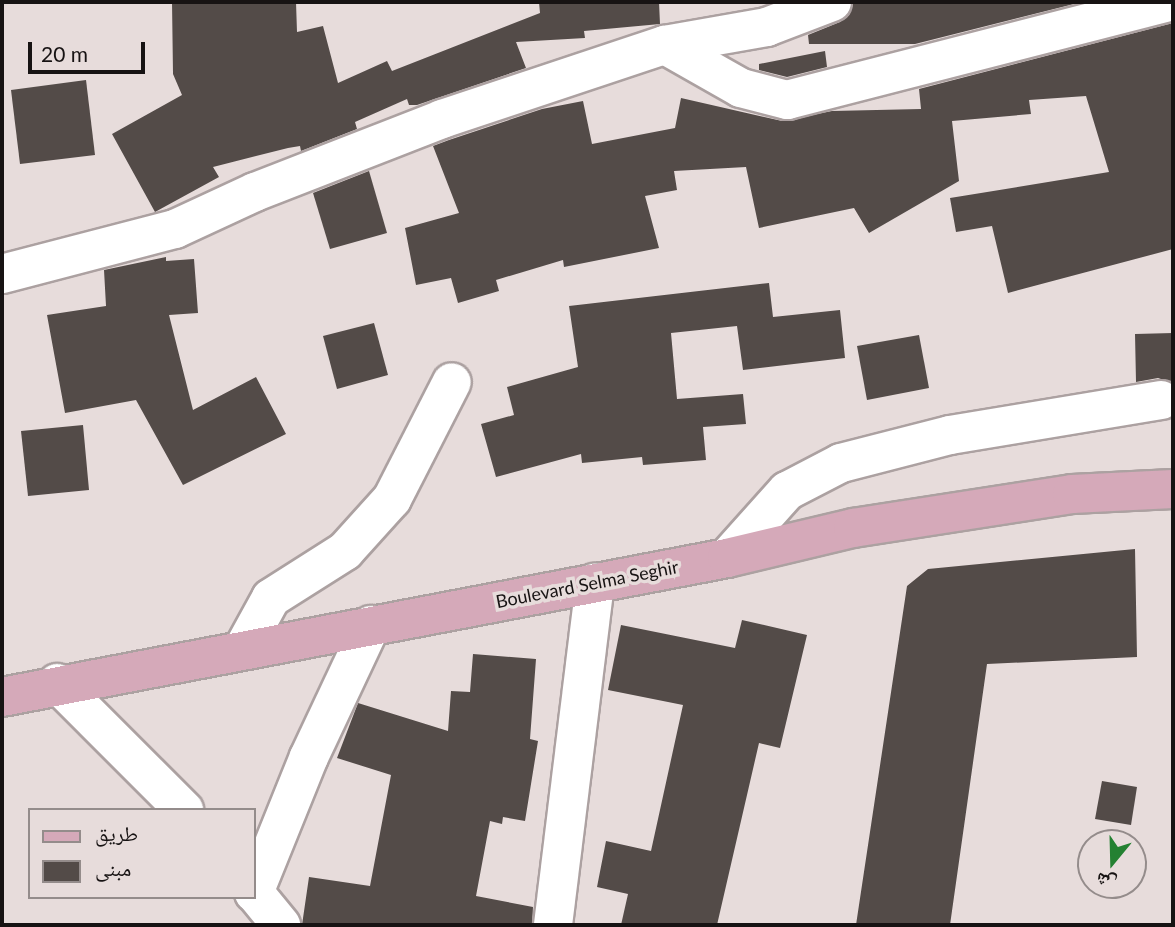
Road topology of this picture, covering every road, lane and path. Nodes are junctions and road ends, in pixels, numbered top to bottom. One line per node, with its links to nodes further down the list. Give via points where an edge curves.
1 (832, 2): 3 (street, via 767,27)
2 (1169, 2): 3 (street, via 788,100 741,88)
3 (665, 45): 4 (street, via 442,119 255,192 175,229)
4 (2, 274)
5 (452, 382): 11 (street, via 392,499 345,551 271,598)
6 (1161, 400): 8 (street, via 950,435 841,463 787,491)
7 (1173, 489): 8 (main road, Boulevard Selma Seghir, via 1072,494 1003,504 853,528)
8 (727, 558): 9 (main road, Boulevard Selma Seghir)
9 (595, 583): 10 (main road, Boulevard Selma Seghir); 18 (street)
10 (371, 625): 11 (main road, Boulevard Selma Seghir); 15 (street, via 309,757)
11 (243, 649): 12 (main road, Boulevard Selma Seghir)
12 (57, 683): 13 (main road, Boulevard Selma Seghir); 14 (street)
13 (2, 696)
14 (182, 808)
15 (256, 887)
16 (256, 894): 17 (street)
17 (281, 925)
18 (553, 925)

